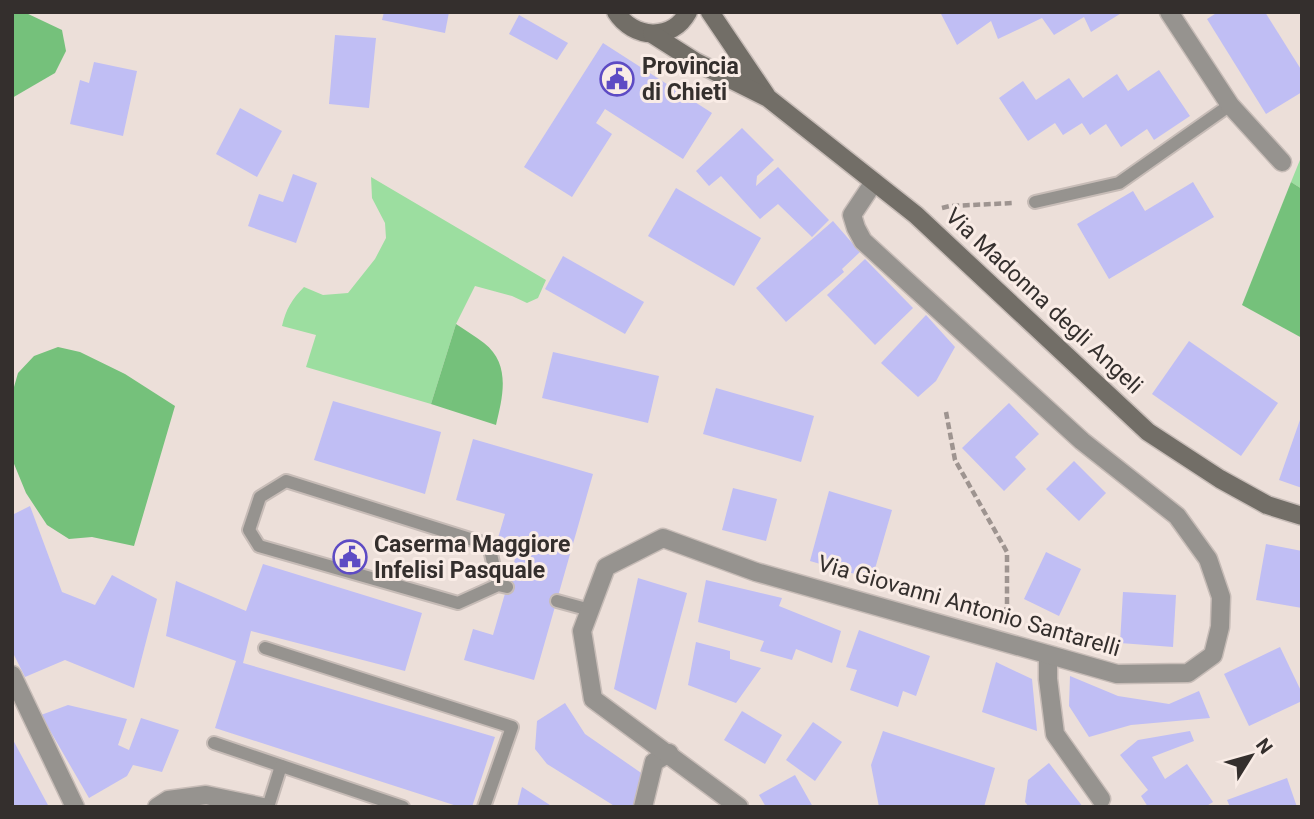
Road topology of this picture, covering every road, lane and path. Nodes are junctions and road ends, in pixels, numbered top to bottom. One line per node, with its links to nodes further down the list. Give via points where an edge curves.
1 (688, 12): 5 (main road, via 673,28)
2 (710, 12): 6 (main road)
3 (1169, 12): 7 (street)
4 (615, 13): 5 (main road, via 629,27)
5 (652, 34): 6 (main road)
6 (768, 98): 9 (main road, Via Madonna degli Angeli)
7 (1230, 105): 8 (street); 10 (lane, via 1119,183)
8 (1282, 162)
9 (874, 182): 13 (main road, Via Madonna degli Angeli, via 916,215 1148,432 1267,505); 19 (street, Via Giovanni Antonio Santarelli, via 852,215 863,241 1082,441 1177,516 1208,559 1221,597 1220,627 1213,655 1188,673 1117,674)
10 (1035, 202): 11 (path)
11 (950, 206)
12 (946, 412): 17 (path, via 956,460 1007,552 1007,605)
13 (1302, 516)
14 (502, 586): 14 (lane, via 489,545 286,481 260,497 249,530 259,546 458,603)
15 (557, 601): 16 (lane)
16 (590, 610): 17 (street, Via Giovanni Antonio Santarelli, via 606,567 663,538 756,572); 22 (street, Via Giovanni Antonio Santarelli, via 582,631 593,698)
17 (1000, 641): 19 (street, Via Giovanni Antonio Santarelli)
18 (265, 648): 29 (lane, via 512,727)
19 (1048, 655): 24 (street, via 1055,734)
20 (12, 675): 25 (street)
21 (214, 743): 23 (lane)
22 (669, 753): 30 (street, via 654,762); 31 (street, Via Giovanni Antonio Santarelli)
23 (281, 766): 27 (lane); 28 (lane)
24 (1101, 799)
25 (75, 807)
26 (157, 807): 27 (street, via 168,800 206,795)
27 (265, 807)
28 (404, 807)
29 (484, 807)
30 (643, 807)
31 (740, 807)

